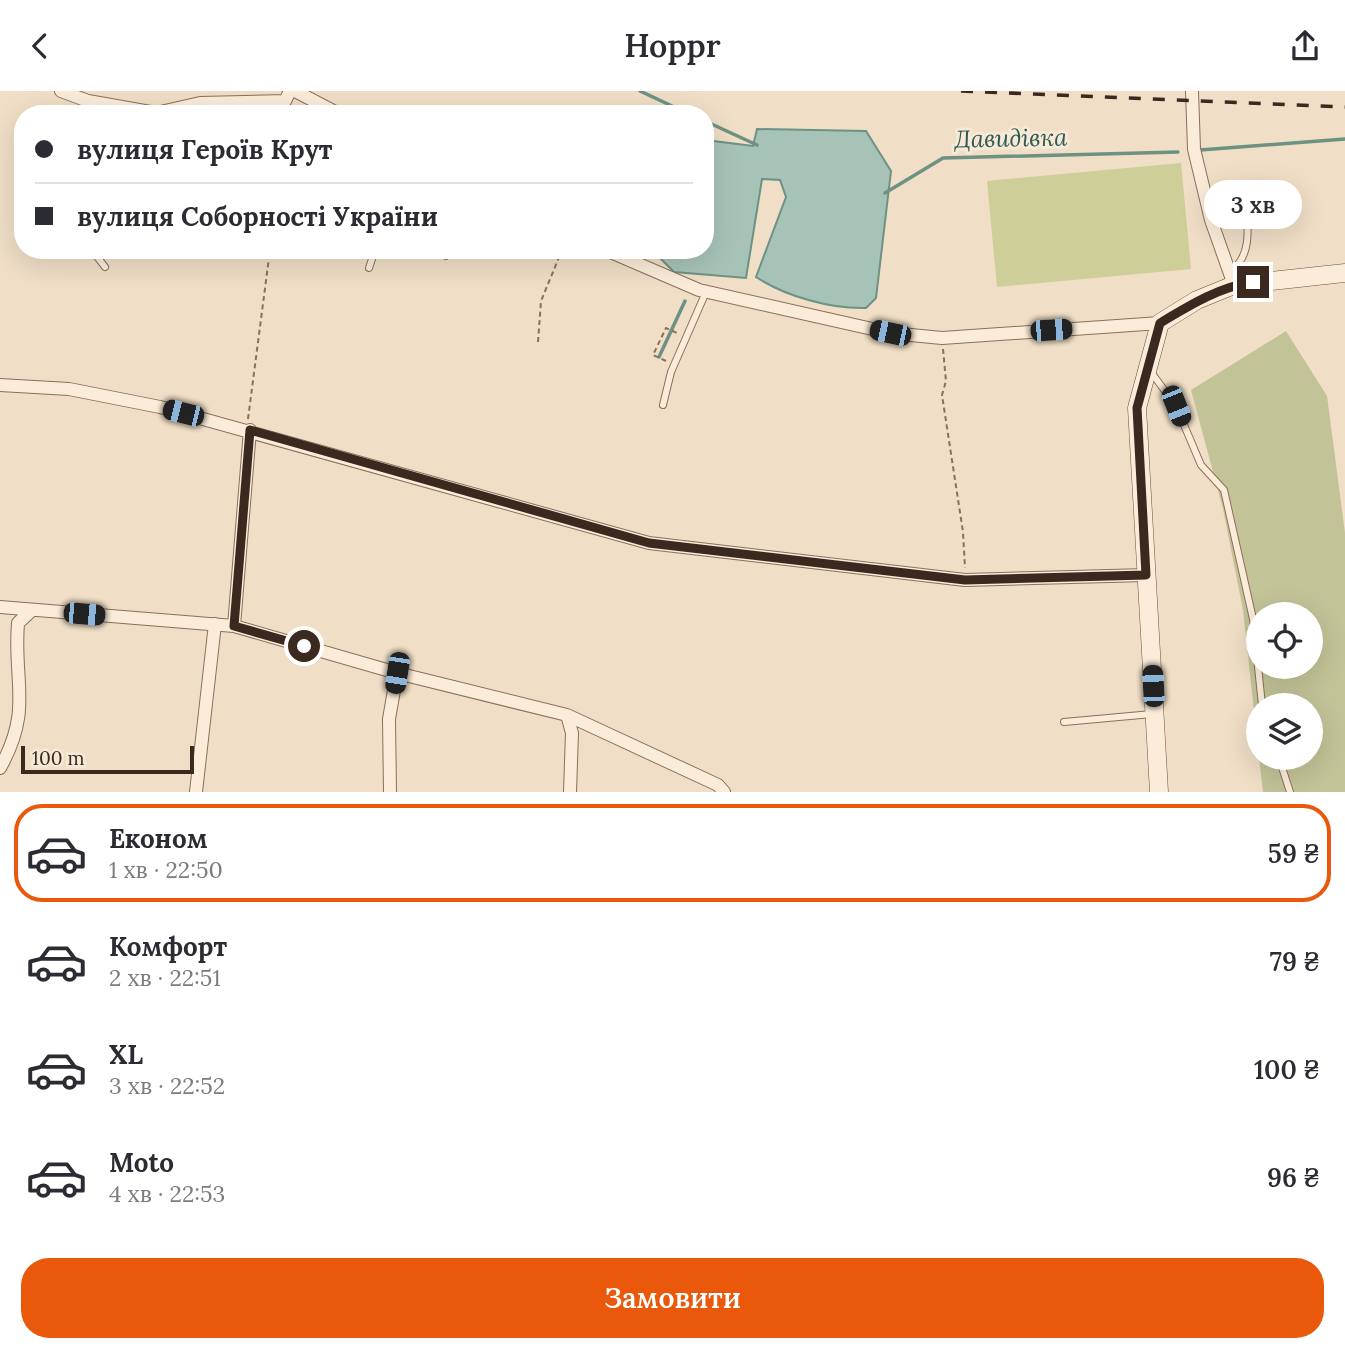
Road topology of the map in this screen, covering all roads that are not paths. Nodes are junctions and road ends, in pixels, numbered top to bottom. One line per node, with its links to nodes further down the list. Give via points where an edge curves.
1 (61, 91): 4 (street)
2 (293, 91): 5 (street, via 285,101); 6 (street)
3 (1192, 91): 14 (street, via 1194,149 1211,220)
4 (86, 105)
5 (191, 105)
6 (321, 105)
7 (1245, 189): 14 (lane, via 1247,250)
8 (99, 259): 11 (lane)
9 (372, 259): 12 (lane)
10 (628, 259): 15 (street)
11 (105, 267)
12 (369, 268)
13 (1345, 273): 14 (street)
14 (1232, 278): 16 (street)
15 (706, 292): 16 (street, via 890,333 942,338); 19 (lane, via 671,372)
16 (1160, 323): 17 (street)
17 (1146, 365): 21 (street, via 1137,408); 27 (lane, via 1176,406 1201,465 1224,490 1253,619)
18 (0, 385): 20 (street, via 69,389)
19 (663, 405)
20 (249, 428): 21 (street, via 649,543 965,580); 25 (street)
21 (1146, 575): 28 (street)
22 (0, 607): 23 (street)
23 (32, 610): 24 (street); 31 (street, via 18,623 21,709)
24 (215, 624): 25 (street); 33 (street)
25 (234, 626): 26 (street)
26 (397, 673): 29 (street); 34 (street, via 389,719)
27 (1261, 693)
28 (1154, 713): 30 (lane); 37 (street)
29 (567, 715): 35 (street, via 572,733); 36 (street, via 718,785)
30 (1064, 722)
31 (0, 768)
32 (1283, 770): 38 (lane)
33 (196, 792)
34 (390, 792)
35 (570, 792)
36 (724, 792)
37 (1159, 792)
38 (1290, 792)

